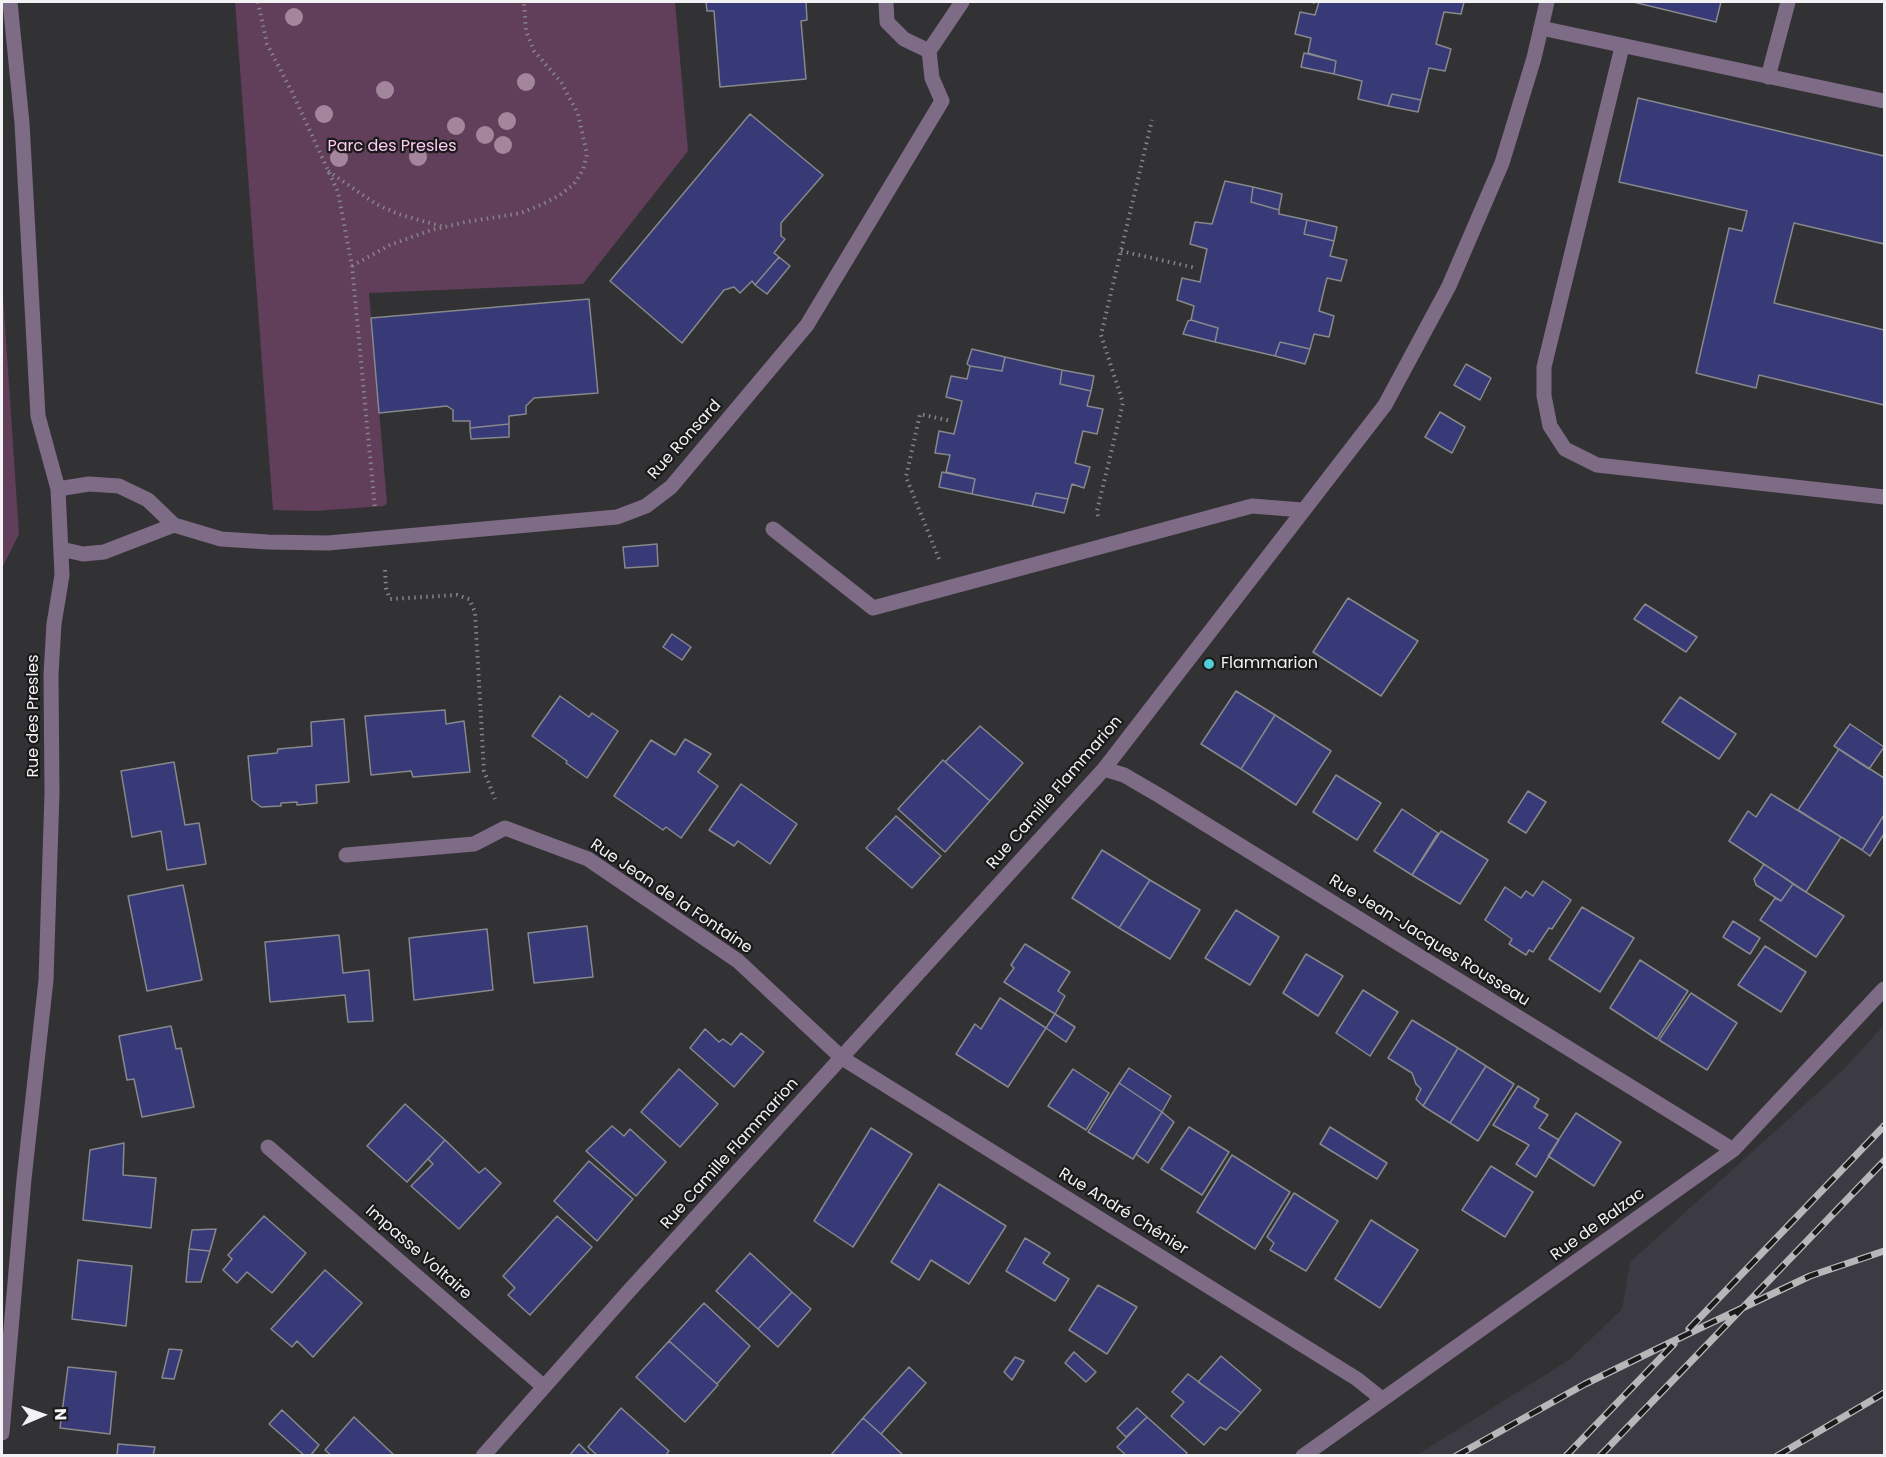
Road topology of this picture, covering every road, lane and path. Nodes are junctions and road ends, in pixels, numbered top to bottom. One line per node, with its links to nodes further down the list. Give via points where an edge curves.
1 (10, 2): 20 (street, Rue des Presles, via 22,123 38,416)
2 (258, 2): 14 (path, via 267,44)
3 (524, 2): 15 (path, via 526,31 534,51 561,82 578,114 587,154 583,170 574,184 543,204 521,213)
4 (886, 2): 10 (street, via 887,22 904,39)
5 (962, 2): 10 (street)
6 (1547, 2): 8 (street, Rue Camille Flammarion)
7 (1788, 2): 11 (street)
8 (1541, 28): 9 (street); 22 (street, Rue Camille Flammarion, via 1502,164 1449,286 1385,405)
9 (1622, 47): 11 (street); 21 (street, via 1544,367 1544,396 1551,426 1565,449 1597,465)
10 (929, 51): 25 (street, Rue Ronsard, via 932,78 942,101 807,325 671,487 646,506 617,516)
11 (1768, 77): 12 (street)
12 (1884, 101)
13 (1152, 120): 16 (path)
14 (327, 170): 15 (path, via 376,204); 17 (path, via 338,192)
15 (445, 227): 17 (path, via 390,245)
16 (1121, 251): 18 (path); 26 (path, via 1101,335 1123,403 1097,511)
17 (352, 266): 25 (path, via 375,508)
18 (1196, 268)
19 (951, 421): 28 (path, via 920,414 906,477)
20 (58, 489): 23 (street, Rue Ronsard, via 89,484 119,486 148,500); 27 (street, Rue des Presles)
21 (1884, 497)
22 (1302, 510): 26 (street, via 1252,506); 29 (street, Rue Camille Flammarion)
23 (174, 525): 25 (street, Rue Ronsard, via 221,539 268,542 327,543); 27 (street, via 104,552 83,554)
24 (773, 529): 28 (street, via 873,608)
25 (383, 538): 30 (path, via 390,599 457,595 469,599 475,612 484,771)
26 (1104, 546): 28 (street)
27 (61, 549): 38 (street, Rue des Presles, via 62,575 51,675 46,980)
28 (950, 588)
29 (1104, 769): 33 (street, Rue Camille Flammarion); 35 (street, Rue Jean-Jacques Rousseau, via 1124,775 1160,796)
30 (506, 828): 31 (street, via 474,844); 33 (street, Rue Jean de la Fontaine, via 588,859 738,961)
31 (346, 855)
32 (1884, 989): 35 (street, Rue de Balzac)
33 (842, 1058): 36 (street, Rue Camille Flammarion); 37 (street, Rue André Chénier, via 1357,1379)
34 (268, 1147): 36 (street, Impasse Voltaire)
35 (1733, 1150): 37 (street, Rue de Balzac)
36 (544, 1387): 39 (street, Rue Camille Flammarion)
37 (1382, 1399): 40 (street, Rue de Balzac)
38 (2, 1433)
39 (483, 1455)
40 (1303, 1455)

